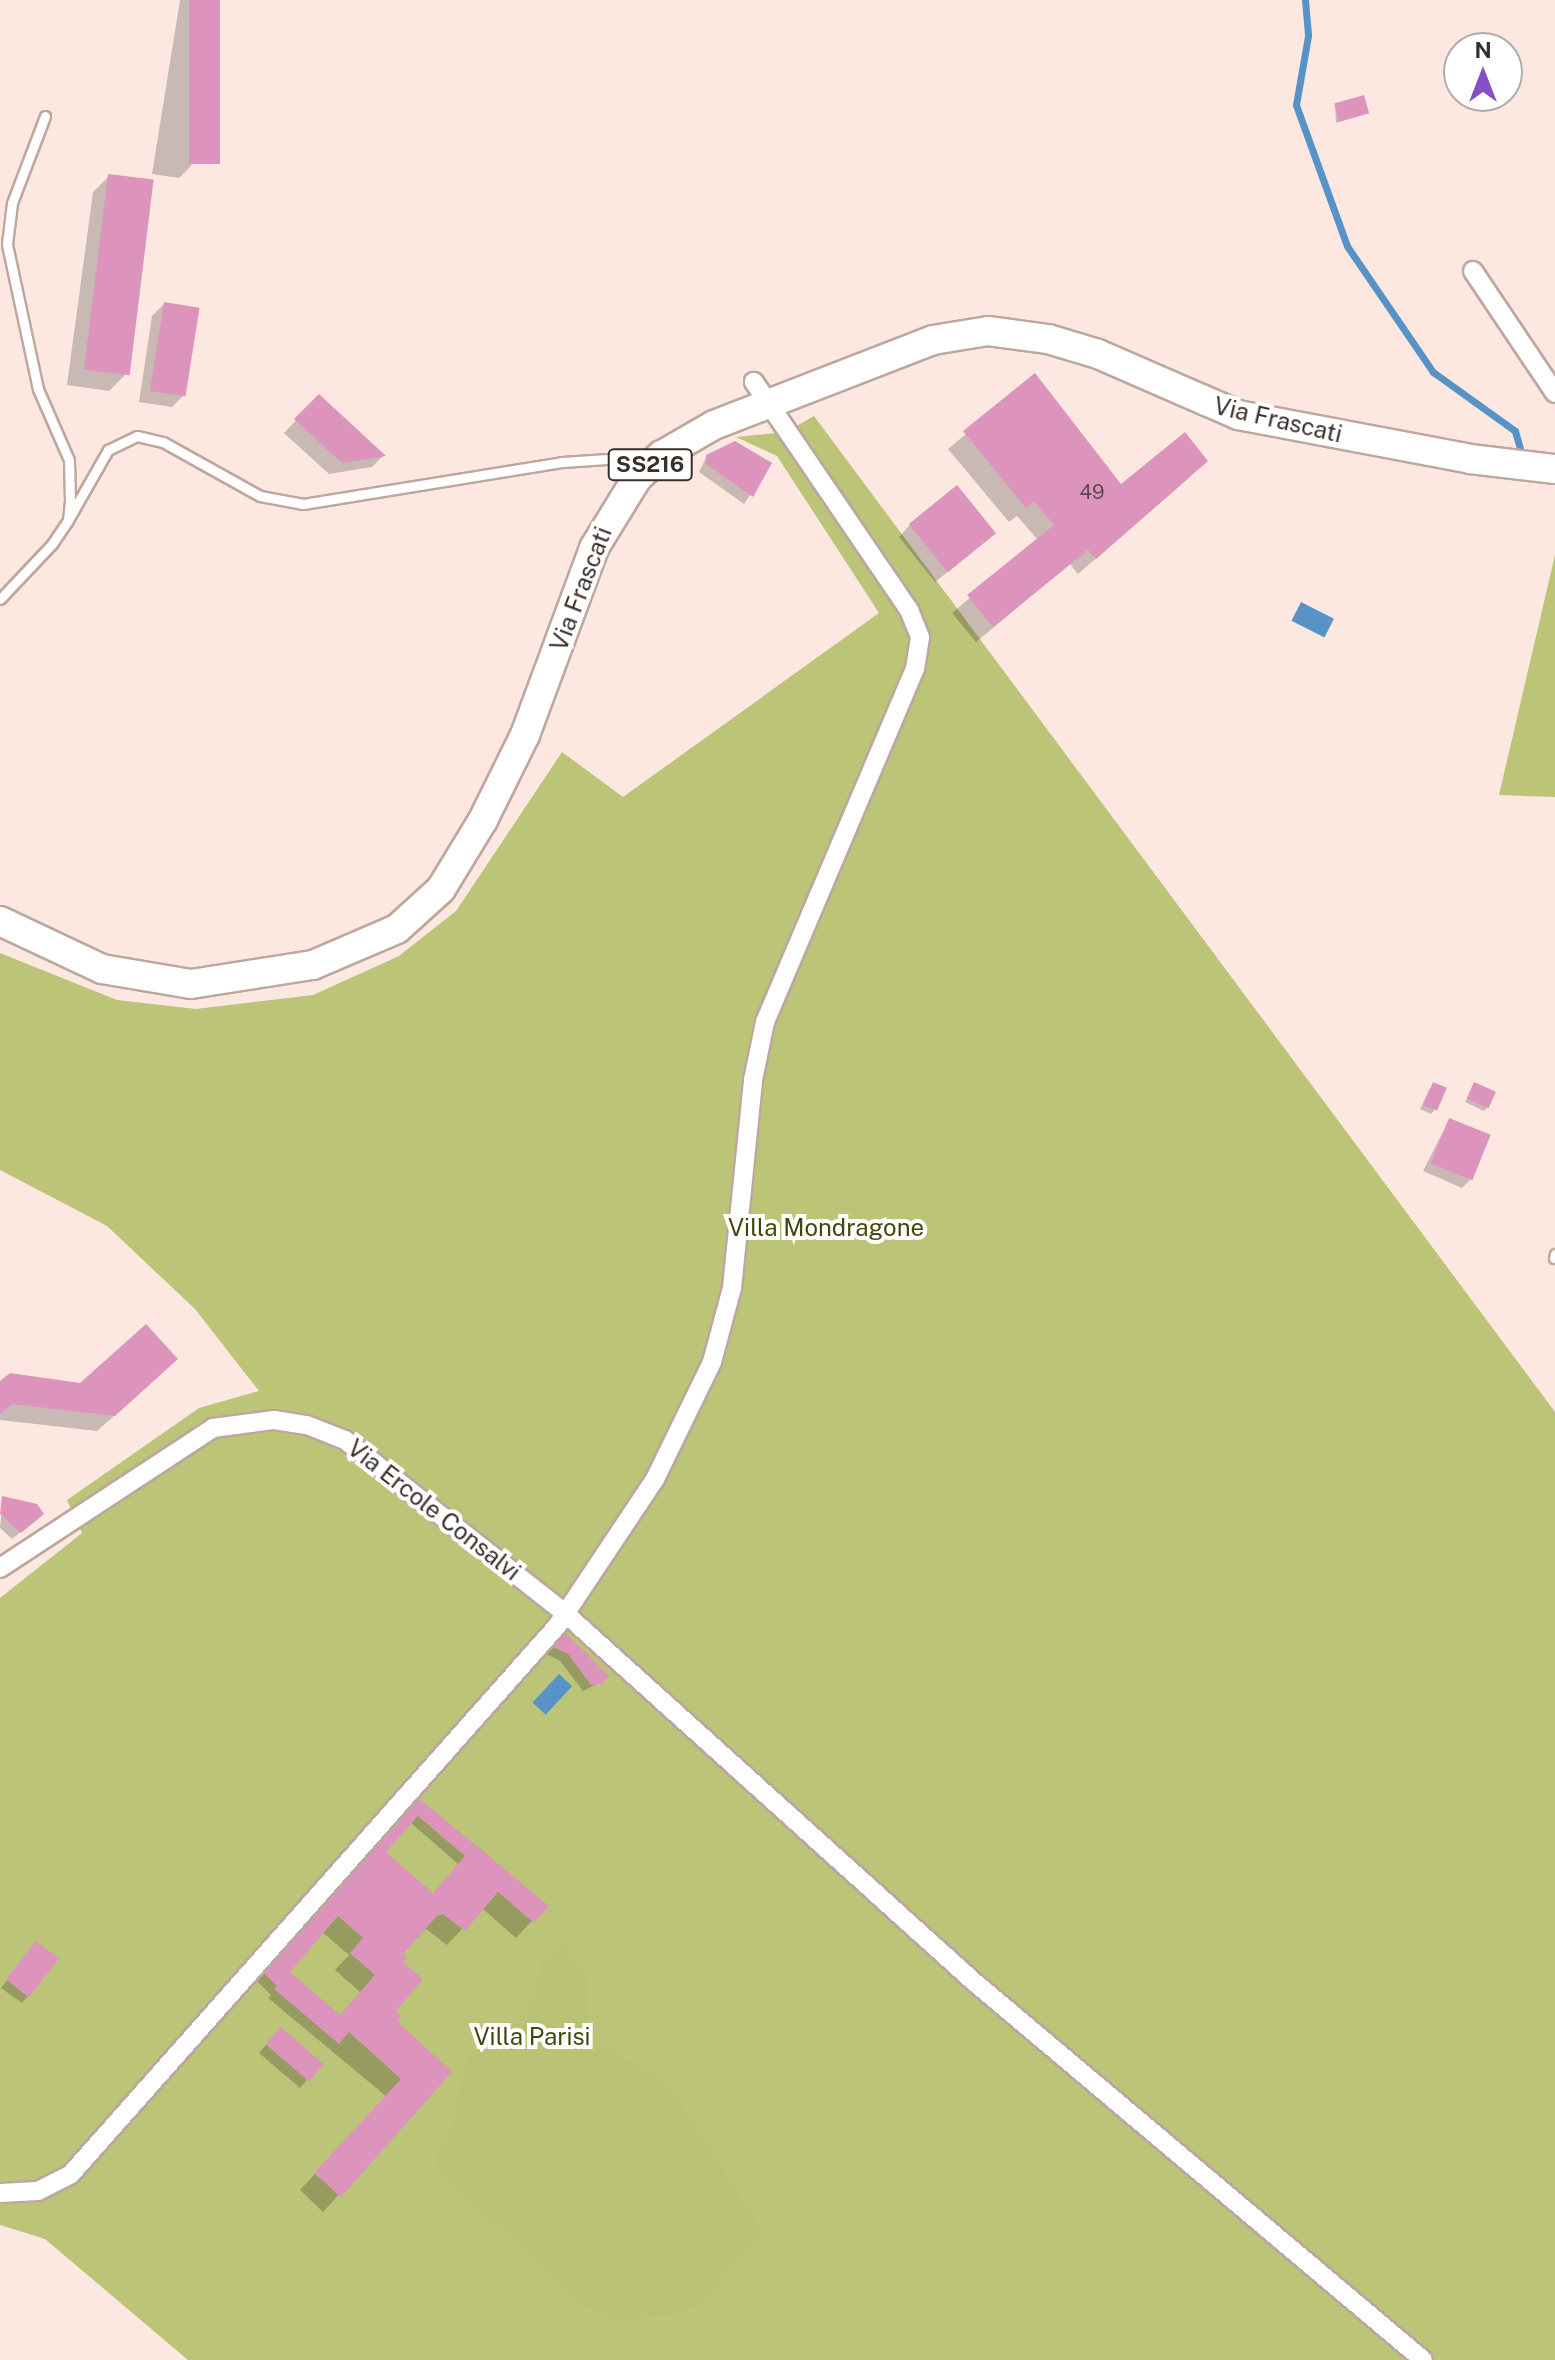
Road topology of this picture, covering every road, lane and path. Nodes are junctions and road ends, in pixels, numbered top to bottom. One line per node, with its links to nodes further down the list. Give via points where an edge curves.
1 (45, 116): 7 (lane, via 12,203 7,244 38,389 69,460)
2 (1473, 271): 4 (street)
3 (761, 393): 5 (main road, Via Frascati / SS216); 6 (main road, Via Frascati / SS216, via 933,340 1006,332 1083,348 1238,415 1470,459); 11 (street, via 909,610 918,627 919,650 765,1022 753,1080 732,1288 717,1347 666,1461)
4 (1555, 393)
5 (662, 455): 7 (lane, via 562,462 303,504 260,496 163,442 137,436 108,450); 9 (main road, Via Frascati / SS216, via 630,486 606,523 525,735 483,820 450,877 406,922 313,965 191,984 102,969)
6 (1555, 469)
7 (68, 520): 8 (lane)
8 (0, 599)
9 (0, 921)
10 (0, 1568): 11 (street, Via Ercole Consalvi, via 198,1435 232,1422 274,1420 318,1428 354,1445)
11 (567, 1615): 12 (street, via 71,2174 38,2191); 13 (street, Via Ercole Consalvi, via 973,1981)
12 (0, 2193)
13 (1423, 2360)

